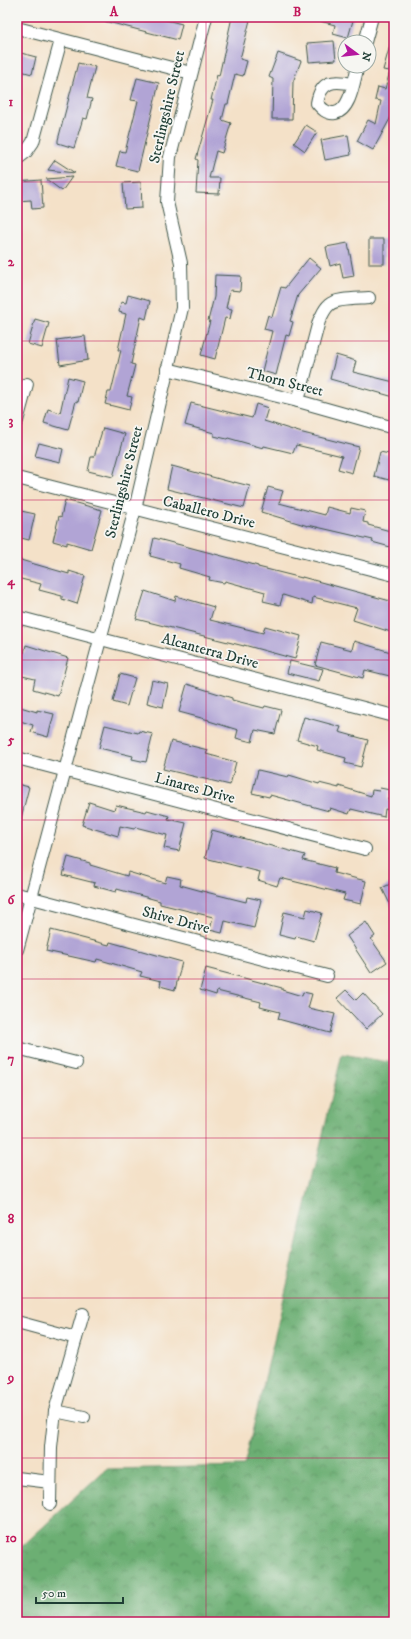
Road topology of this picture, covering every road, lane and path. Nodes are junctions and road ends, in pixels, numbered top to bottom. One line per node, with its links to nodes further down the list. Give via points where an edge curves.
1 (206, 17): 6 (street, Sterlingshire Street)
2 (372, 17): 4 (street)
3 (17, 28): 5 (street)
4 (367, 34)
5 (61, 40): 6 (street); 9 (street, via 33,142)
6 (191, 73): 11 (street, Sterlingshire Street, via 170,157 168,179 167,202 181,263 183,287 182,308)
7 (356, 74): 8 (street)
8 (353, 84)
9 (17, 159)
10 (369, 298): 13 (street, via 342,300 330,304 324,311 319,321)
11 (167, 369): 13 (street, Thorn Street); 17 (street, Sterlingshire Street)
12 (27, 384): 14 (street)
13 (298, 401): 15 (street, Thorn Street)
14 (17, 421)
15 (394, 428)
16 (17, 478): 17 (street, Caballero Drive)
17 (135, 509): 18 (street, Caballero Drive); 20 (street, Sterlingshire Street)
18 (394, 576)
19 (17, 617): 20 (street, Alcanterra Drive)
20 (100, 639): 21 (street, Alcanterra Drive); 23 (street, Sterlingshire Street)
21 (394, 716)
22 (17, 758): 23 (street, Linares Drive)
23 (65, 771): 24 (street, Linares Drive); 26 (street, Sterlingshire Street)
24 (365, 849)
25 (17, 894): 26 (street, Shive Drive)
26 (30, 898): 27 (street, Sterlingshire Street); 28 (street, Shive Drive)
27 (17, 950)
28 (327, 976)
29 (17, 1048): 30 (street)
30 (76, 1063)
31 (83, 1314): 33 (street)
32 (17, 1322): 33 (street)
33 (76, 1338): 34 (street)
34 (55, 1411): 35 (street); 37 (street)
35 (84, 1417)
36 (17, 1478): 37 (street)
37 (50, 1482): 38 (street)
38 (50, 1504)

